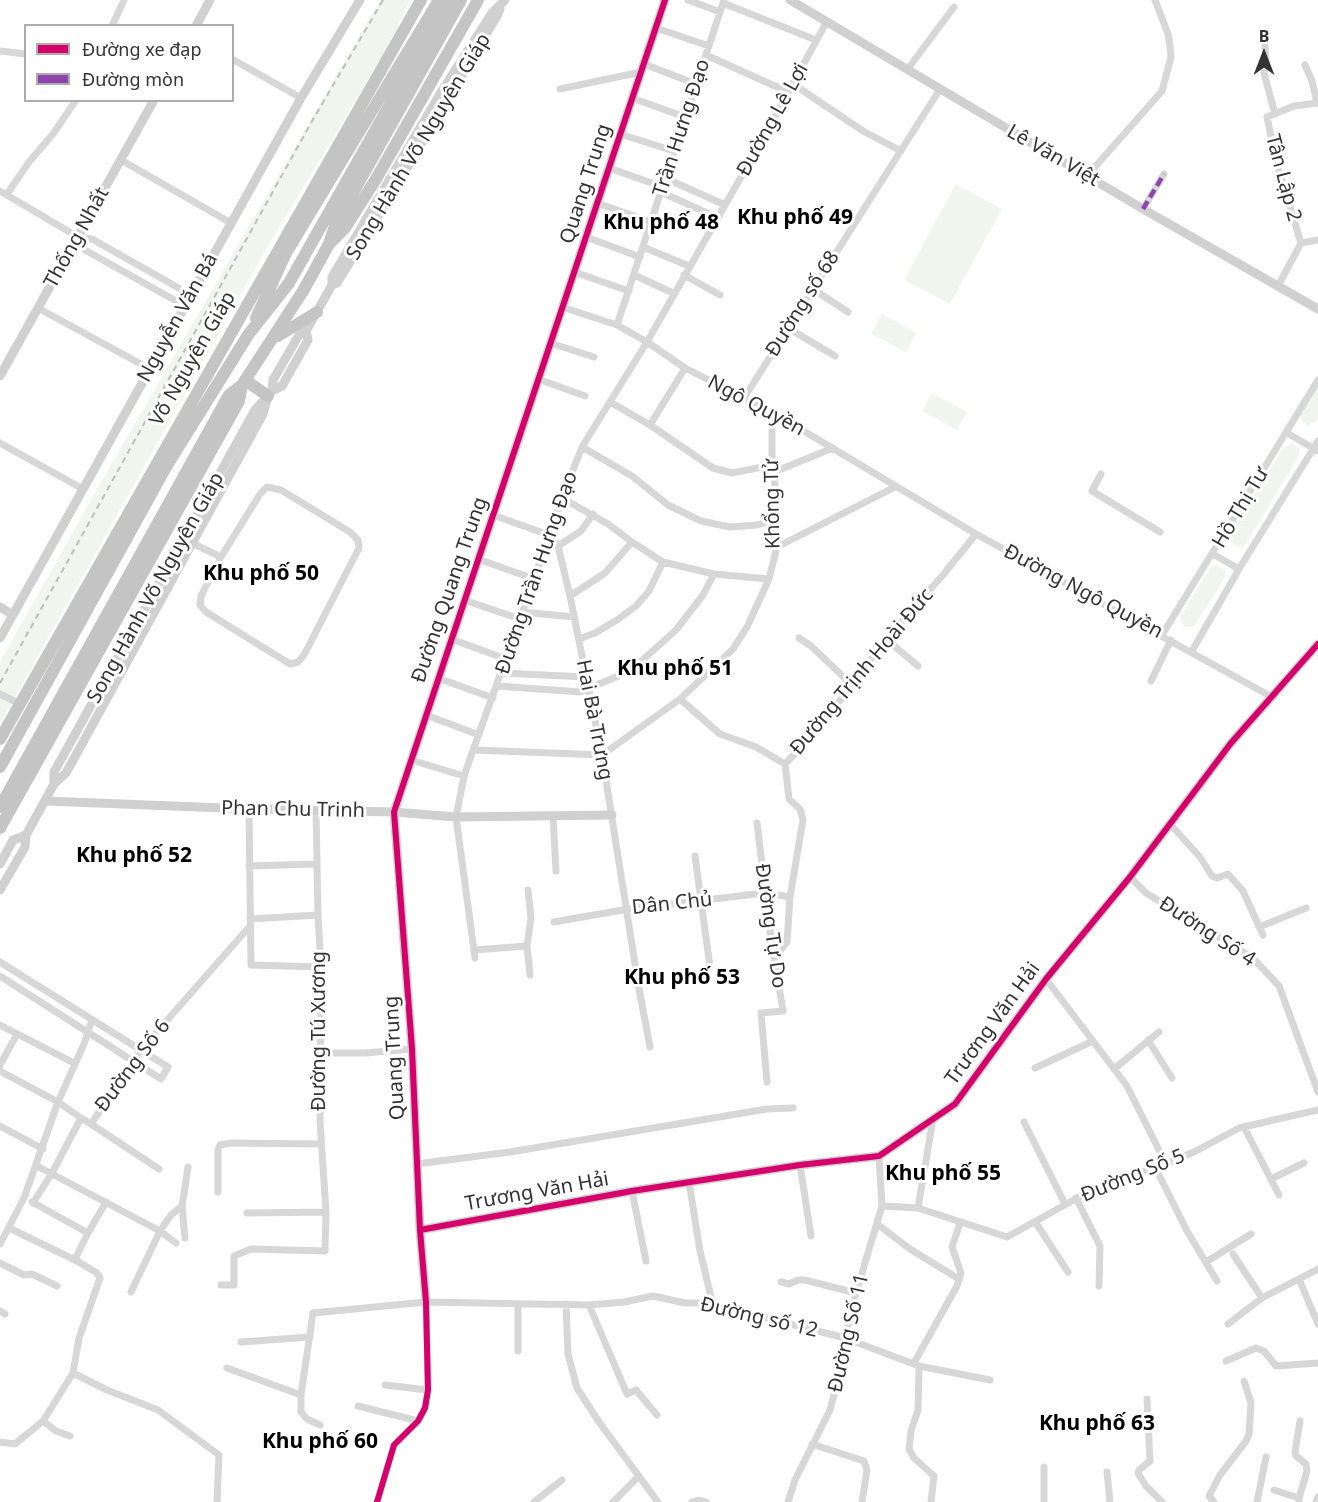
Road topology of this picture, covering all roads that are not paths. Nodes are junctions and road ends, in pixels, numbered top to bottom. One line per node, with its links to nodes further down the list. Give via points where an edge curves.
1 (124, 0): 18 (street)
2 (210, 0): 19 (street)
3 (360, 0): 36 (street, Nguyễn Văn Bá)
4 (421, 0): 107 (highway, Võ Nguyên Giáp)
5 (439, 0): 84 (highway, Võ Nguyên Giáp, via 286,252)
6 (449, 0): 84 (highway, Võ Nguyên Giáp, via 289,283)
7 (461, 0): 62 (highway, via 336,223)
8 (478, 0): 62 (highway, via 376,179 345,228)
9 (665, 0): 20 (street, Quang Trung)
10 (688, 0): 16 (street)
11 (790, 0): 17 (street, Lê Văn Việt)
12 (1155, 0): 49 (street, via 1168,33 1171,57 1162,91)
13 (723, 1): 16 (street, Trần Hưng Đạo); 21 (street)
14 (503, 2): 80 (street, Song Hành Võ Nguyên Giáp, via 378,217)
15 (954, 7): 30 (street)
16 (720, 12): 22 (street, Trần Hưng Đạo)
17 (826, 23): 21 (street, Đường Lê Lợi); 30 (street, Lê Văn Việt)
18 (113, 24)
19 (197, 24)
20 (656, 28): 22 (street); 29 (street, Quang Trung)
21 (816, 40): 32 (street, Đường Lê Lợi)
22 (708, 46): 26 (street, Trần Hưng Đạo)
23 (1264, 46): 41 (street, via 1264,73)
24 (0, 51): 25 (street)
25 (24, 54)
26 (706, 55): 31 (street, Trần Hưng Đạo); 35 (street)
27 (234, 60): 36 (street)
28 (1305, 65): 40 (street)
29 (642, 68): 31 (street); 33 (street); 37 (street, Quang Trung)
30 (907, 70): 34 (street, Lê Văn Việt)
31 (696, 84): 42 (street, Trần Hưng Đạo)
32 (793, 84): 35 (street, Đường Lê Lợi); 45 (street, via 863,131)
33 (560, 89)
34 (940, 89): 45 (street, Đường số 68); 49 (street, Lê Văn Việt)
35 (788, 92): 54 (street, Đường Lê Lợi)
36 (301, 98): 58 (street, Nguyễn Văn Bá)
37 (632, 98): 42 (street); 43 (street, Quang Trung)
38 (75, 102): 52 (street)
39 (153, 102): 46 (street, Thống Nhất)
40 (1317, 103): 41 (street, Tân Lập 2)
41 (1275, 114): 63 (street, Tân Lập 2, via 1267,117)
42 (685, 117): 44 (street, Trần Hưng Đạo)
43 (620, 134): 44 (street); 47 (street, Quang Trung)
44 (674, 151): 50 (street, Trần Hưng Đạo)
45 (901, 151): 71 (street, Đường số 68)
46 (121, 160): 58 (street); 59 (street, Thống Nhất)
47 (609, 168): 51 (street); 53 (street, Quang Trung)
48 (1164, 174): 55 (street)
49 (1087, 176): 55 (street, Lê Văn Việt)
50 (665, 178): 51 (street, Trần Hưng Đạo); 54 (street)
51 (662, 189): 56 (street); 57 (street, Trần Hưng Đạo)
52 (3, 193): 59 (street)
53 (597, 203): 57 (street); 60 (street, Quang Trung)
54 (725, 205): 56 (street, Đường Lê Lợi)
55 (1143, 209): 70 (street, Lê Văn Việt)
56 (718, 218): 66 (street, Đường Lê Lợi)
57 (651, 222): 64 (street, Trần Hưng Đạo)
58 (231, 223): 74 (street, Nguyễn Văn Bá)
59 (78, 237): 74 (street, via 92,238); 76 (street, via 85,250); 78 (street, Thống Nhất)
60 (586, 237): 65 (street); 67 (street, Quang Trung)
61 (1318, 240): 63 (street)
62 (330, 241): 85 (highway)
63 (1301, 243): 70 (street, Tân Lập 2)
64 (643, 247): 65 (street, Trần Hưng Đạo); 66 (street)
65 (640, 256): 68 (street, Trần Hưng Đạo)
66 (689, 266): 69 (street, Đường Lê Lợi)
67 (574, 272): 72 (street); 77 (street, Quang Trung)
68 (634, 275): 72 (street, Trần Hưng Đạo); 73 (street)
69 (684, 275): 73 (street, Đường Lê Lợi); 75 (street)
70 (1278, 286): 79 (street, Lê Văn Việt)
71 (813, 289): 81 (street); 83 (street, Đường số 68)
72 (628, 291): 82 (street, Trần Hưng Đạo)
73 (673, 293): 86 (street, Đường Lê Lợi)
74 (191, 295): 76 (street, Nguyễn Văn Bá)
75 (720, 295)
76 (185, 306): 91 (street, Nguyễn Văn Bá)
77 (562, 307): 82 (street, Ngô Quyền); 87 (street, Quang Trung)
78 (38, 308): 91 (street); 92 (street, Thống Nhất)
79 (1318, 309)
80 (317, 312): 85 (highway); 96 (street, Song Hành Võ Nguyên Giáp, via 306,331 308,340 282,386)
81 (848, 312)
82 (617, 325): 86 (street, Ngô Quyền)
83 (788, 328): 88 (street); 98 (street, Đường số 68)
84 (248, 335): 109 (highway, Võ Nguyên Giáp)
85 (272, 340): 95 (highway)
86 (647, 342): 90 (street, Ngô Quyền); 99 (street, Đường Trần Hưng Đạo)
87 (550, 343): 89 (street); 93 (street, Quang Trung)
88 (835, 356)
89 (594, 357)
90 (685, 368): 98 (street, Ngô Quyền); 101 (street)
91 (150, 369): 113 (street, Nguyễn Văn Bá)
92 (0, 376)
93 (538, 379): 97 (street); 117 (street, Đường Quang Trung)
94 (1318, 380): 102 (street, Hồ Thị Tư)
95 (243, 382): 96 (highway); 175 (highway, via 229,395); 184 (highway, via 239,402)
96 (270, 393): 124 (street, Song Hành Võ Nguyên Giáp, via 263,414); 173 (street, Song Hành Võ Nguyên Giáp, via 255,410 71,741 54,772)
97 (585, 396)
98 (744, 398): 100 (street, Ngô Quyền)
99 (610, 402): 101 (street); 105 (street, Đường Trần Hưng Đạo)
100 (772, 412): 106 (street, Ngô Quyền); 110 (street, Khổng Tử)
101 (650, 425): 110 (street, via 713,468 732,473)
102 (1287, 433): 108 (street); 127 (street, Hồ Thị Tư)
103 (1318, 441): 108 (street, Hồ Thị Tư)
104 (0, 443): 113 (street)
105 (582, 447): 114 (street, Đường Trần Hưng Đạo); 119 (street, via 632,476 668,505 701,521 730,527)
106 (832, 448): 110 (street); 112 (street, Ngô Quyền)
107 (163, 450): 109 (highway); 118 (highway, Võ Nguyên Giáp)
108 (1316, 450): 131 (street, Hồ Thị Tư)
109 (166, 467): 115 (highway, Võ Nguyên Giáp)
110 (773, 469): 119 (street, Khổng Tử)
111 (1101, 474): 120 (street, via 1092,491)
112 (895, 487): 121 (street, Đường Ngô Quyền); 126 (street)
113 (83, 489): 138 (street, Nguyễn Văn Bá)
114 (561, 498): 116 (street); 122 (street, Đường Trần Hưng Đạo)
115 (140, 513): 118 (highway); 171 (highway, Võ Nguyên Giáp)
116 (593, 514): 123 (street); 125 (street, via 581,531)
117 (493, 515): 122 (street); 129 (street, Đường Quang Trung)
118 (124, 520): 163 (highway, Võ Nguyên Giáp)
119 (775, 520): 126 (street, Khổng Tử)
120 (1160, 532)
121 (976, 534): 141 (street, Đường Ngô Quyền); 146 (street, Đường Trịnh Hoài Đức)
122 (549, 535): 125 (street, Hai Bà Trưng); 133 (street, Đường Trần Hưng Đạo)
123 (632, 542): 130 (street); 135 (street, via 605,573)
124 (192, 543): 128 (street); 173 (street, Song Hành Võ Nguyên Giáp, via 66,773)
125 (558, 546): 135 (street, Hai Bà Trưng)
126 (777, 547): 134 (street, Khổng Tử)
127 (1213, 554): 131 (street); 141 (street, Hồ Thị Tư)
128 (221, 557): 128 (street, via 200,605 290,664 304,655 359,548 350,532 281,490 267,487)
129 (478, 559): 133 (street); 136 (street, Đường Quang Trung)
130 (663, 562): 132 (street); 145 (street, via 649,591 636,606)
131 (1239, 569): 149 (street, Hồ Thị Tư)
132 (714, 574): 134 (street); 158 (street, via 690,613 657,648 638,664)
133 (534, 579): 139 (street, Đường Trần Hưng Đạo)
134 (769, 579): 162 (street, Khổng Tử, via 733,649)
135 (570, 596): 140 (street, Hai Bà Trưng)
136 (464, 600): 139 (street); 144 (street, Đường Quang Trung)
137 (0, 607): 138 (street)
138 (13, 615): 142 (street, Nguyễn Văn Bá)
139 (521, 615): 140 (street); 150 (street, Đường Trần Hưng Đạo)
140 (574, 617): 145 (street, Hai Bà Trưng)
141 (1162, 635): 147 (street, Đường Ngô Quyền)
142 (0, 638)
143 (799, 638): 156 (street)
144 (451, 639): 150 (street); 154 (street, Đường Quang Trung)
145 (579, 639): 153 (street, Hai Bà Trưng)
146 (886, 639): 151 (street); 156 (street, Đường Trịnh Hoài Đức)
147 (1171, 640): 149 (street, Đường Ngô Quyền); 155 (street)
148 (1318, 644): 160 (street, Trương Văn Hải)
149 (1192, 651): 160 (street, Đường Ngô Quyền)
150 (506, 659): 152 (street, Đường Trần Hưng Đạo)
151 (918, 666)
152 (501, 673): 153 (street); 157 (street, Đường Trần Hưng Đạo)
153 (586, 677): 158 (street, Hai Bà Trưng)
154 (438, 678): 161 (street); 164 (street, Đường Quang Trung)
155 (1151, 681)
156 (851, 684): 170 (street, Đường Trịnh Hoài Đức, via 820,727)
157 (497, 686): 158 (street, via 580,692); 161 (street, Đường Trần Hưng Đạo)
158 (589, 688): 168 (street, Hai Bà Trưng)
159 (0, 694): 163 (street)
160 (1272, 697): 183 (street, Trương Văn Hải, via 1231,742)
161 (493, 698): 165 (street, Đường Trần Hưng Đạo)
162 (680, 699): 168 (street, Khổng Tử); 170 (street, via 720,735 756,747)
163 (20, 704): 166 (highway, Võ Nguyên Giáp)
164 (426, 715): 165 (street); 169 (street, Đường Quang Trung)
165 (479, 735): 167 (street, Đường Trần Hưng Đạo)
166 (0, 739)
167 (474, 750): 168 (street); 172 (street, Đường Trần Hưng Đạo)
168 (602, 755): 179 (street, Hai Bà Trưng)
169 (411, 759): 172 (street); 178 (street, Đường Quang Trung)
170 (785, 764): 195 (street, Đường Trịnh Hoài Đức, via 789,799 800,809 803,820)
171 (0, 766)
172 (464, 776): 181 (street, Đường Trần Hưng Đạo)
173 (54, 784): 174 (street, Song Hành Võ Nguyên Giáp)
174 (46, 801): 176 (street, Phan Chu Trinh); 185 (street, Song Hành Võ Nguyên Giáp)
175 (0, 807)
176 (249, 809): 177 (street, Phan Chu Trinh); 189 (street)
177 (316, 810): 178 (street, Phan Chu Trinh); 188 (street, Đường Tú Xương)
178 (394, 812): 181 (street, Phan Chu Trinh); 222 (street, Quang Trung)
179 (612, 815): 180 (street, Phan Chu Trinh); 198 (street, Hai Bà Trưng)
180 (553, 816): 181 (street, Phan Chu Trinh); 190 (street)
181 (456, 817): 205 (street, Đường Trần Hưng Đạo)
182 (757, 823): 194 (street, Đường Tự Do)
183 (1170, 824): 191 (street, Trương Văn Hải); 202 (street, via 1212,876 1229,875 1243,891)
184 (0, 828)
185 (26, 835): 187 (street, Song Hành Võ Nguyên Giáp, via 13,840); 192 (street, Song Hành Võ Nguyên Giáp, via 25,847)
186 (695, 856): 196 (street)
187 (0, 864)
188 (317, 864): 189 (street); 199 (street, Đường Tú Xương)
189 (249, 866): 201 (street)
190 (556, 871)
191 (1130, 877): 213 (street, Trương Văn Hải); 233 (street, Đường Số 4, via 1146,893 1253,958 1279,986)
192 (0, 890)
193 (528, 890): 204 (street, via 531,918)
194 (765, 893): 195 (street, Dân Chủ); 196 (street, Dân Chủ); 206 (street, Đường Tự Do)
195 (790, 897): 206 (street, Đường Trịnh Hoài Đức, via 787,942)
196 (702, 902): 198 (street, Dân Chủ); 210 (street)
197 (1306, 908): 202 (street)
198 (628, 909): 200 (street, Dân Chủ); 221 (street, Hai Bà Trưng)
199 (318, 915): 201 (street); 209 (street, Đường Tú Xương)
200 (555, 922)
201 (250, 923): 209 (street, via 250,965); 223 (street, Đường Số 6)
202 (1259, 927): 203 (street)
203 (1263, 935)
204 (527, 946): 205 (street); 211 (street)
205 (474, 950): 207 (street, Đường Trần Hưng Đạo)
206 (775, 957): 232 (street, Đường Tự Do, via 783,1011 761,1013)
207 (475, 958)
208 (0, 962): 214 (street)
209 (321, 967): 224 (street, Đường Tú Xương)
210 (710, 967)
211 (530, 975)
212 (0, 976): 217 (street)
213 (1046, 978): 219 (street); 238 (street, Trương Văn Hải, via 955,1104)
214 (92, 1020): 217 (street); 223 (street)
215 (0, 1025): 218 (street)
216 (1158, 1032): 220 (street)
217 (87, 1033): 225 (street); 226 (street)
218 (17, 1034): 226 (street); 227 (street)
219 (1093, 1041): 228 (street); 229 (street)
220 (1148, 1041): 229 (street); 231 (street)
221 (650, 1047)
222 (412, 1049): 224 (street); 247 (street, Quang Trung)
223 (140, 1051): 225 (street, Đường Số 6); 225 (street, via 168,1067 160,1079)
224 (320, 1053): 243 (street, Đường Tú Xương)
225 (134, 1061): 240 (street, Đường Số 6)
226 (74, 1063): 234 (street)
227 (0, 1065)
228 (1035, 1068)
229 (1114, 1069): 248 (street, via 1127,1086)
230 (0, 1071): 234 (street)
231 (1172, 1078)
232 (767, 1082)
233 (1318, 1092)
234 (58, 1102): 237 (street); 244 (street)
235 (793, 1108): 247 (street)
236 (1318, 1110): 242 (street, Đường Số 5)
237 (81, 1118): 240 (street, Đường Số 6); 254 (street, Đường Số 6)
238 (933, 1119): 245 (street, Trương Văn Hải); 267 (street)
239 (1024, 1122): 264 (street)
240 (91, 1124): 253 (street)
241 (0, 1126): 244 (street)
242 (1244, 1127): 248 (street, Đường Số 5); 255 (street)
243 (320, 1144): 258 (street, via 220,1145); 268 (street, Đường Tú Xương)
244 (43, 1149): 250 (street)
245 (879, 1156): 249 (street, Trương Văn Hải); 266 (street, Đường Số 11)
246 (1304, 1163): 255 (street)
247 (416, 1164): 274 (street, Quang Trung)
248 (1166, 1164): 252 (street, Đường Số 5)
249 (800, 1165): 256 (street, Trương Văn Hải); 278 (street)
250 (37, 1166): 254 (street); 260 (street)
251 (188, 1167): 265 (street)
252 (1155, 1167): 261 (street, Đường Số 5); 285 (street)
253 (159, 1169)
254 (52, 1173): 262 (street); 263 (street, Đường Số 6)
255 (1271, 1179): 259 (street)
256 (689, 1182): 257 (street, Trương Văn Hải); 303 (street)
257 (633, 1191): 274 (street, Trương Văn Hải); 284 (street)
258 (218, 1192)
259 (1279, 1195)
260 (24, 1198): 263 (street); 273 (street)
261 (1076, 1198): 264 (street, Đường Số 5); 295 (street, via 1100,1246)
262 (106, 1202): 275 (street); 276 (street)
263 (33, 1203): 276 (street)
264 (1065, 1204): 271 (street, Đường Số 5)
265 (182, 1206): 275 (street); 279 (street)
266 (882, 1206): 267 (street, Đường Số 5); 272 (street, Đường Số 11)
267 (918, 1208): 270 (street, Đường Số 5)
268 (326, 1212): 269 (street); 293 (street, Đường Tú Xương, via 325,1251 251,1249 234,1256 234,1285)
269 (247, 1213)
270 (960, 1223): 271 (street, Đường Số 5, via 1007,1237); 289 (street, via 952,1247 961,1273)
271 (1036, 1223): 288 (street)
272 (877, 1224): 289 (street); 297 (street, Đường Số 11)
273 (9, 1228): 281 (street); 283 (street)
274 (420, 1230): 299 (street, Quang Trung)
275 (160, 1231): 280 (street); 296 (street)
276 (88, 1233): 283 (street)
277 (1251, 1234): 285 (street)
278 (811, 1236)
279 (185, 1238)
280 (176, 1243)
281 (0, 1244)
282 (1233, 1254): 298 (street)
283 (77, 1261): 314 (street, via 100,1278)
284 (646, 1261)
285 (1206, 1262): 291 (street)
286 (0, 1263): 294 (street)
287 (1318, 1269): 290 (street)
288 (1068, 1272)
289 (959, 1279): 312 (street)
290 (1299, 1279): 298 (street); 305 (street)
291 (1217, 1281)
292 (781, 1282): 297 (street, via 805,1280)
293 (221, 1285)
294 (57, 1286)
295 (1099, 1286)
296 (131, 1292)
297 (856, 1293): 307 (street, Đường Số 11)
298 (1262, 1299): 304 (street)
299 (426, 1302): 300 (street, Đường số 12); 306 (street, Đường số 12, via 313,1313); 318 (street)
300 (518, 1304): 301 (street, Đường số 12); 309 (street)
301 (566, 1304): 302 (street, Đường số 12); 333 (street, via 568,1354 577,1388)
302 (589, 1305): 303 (street, Đường số 12, via 654,1296); 322 (street, via 627,1394 636,1390)
303 (713, 1305): 307 (street, Đường số 12)
304 (1228, 1324)
305 (1318, 1324)
306 (310, 1337): 308 (street); 319 (street)
307 (845, 1338): 312 (street, Đường số 12); 329 (street, Đường Số 11, via 830,1410)
308 (241, 1342)
309 (518, 1351)
310 (1226, 1361): 311 (street, via 1256,1348 1264,1351 1276,1366)
311 (1318, 1363)
312 (917, 1364): 315 (street, Đường số 12); 348 (street, via 918,1410 909,1449 934,1476)
313 (227, 1368): 319 (street)
314 (73, 1373): 323 (street); 339 (street, via 158,1410 219,1455)
315 (990, 1380)
316 (1244, 1381): 352 (street, via 1249,1393 1249,1434 1209,1496)
317 (385, 1385): 318 (street)
318 (428, 1390): 324 (street)
319 (302, 1395): 326 (street, via 301,1412)
320 (1147, 1398): 337 (street, via 1150,1461 1138,1473)
321 (358, 1406): 324 (street)
322 (657, 1414)
323 (43, 1421): 327 (street); 328 (street, via 15,1444)
324 (418, 1421): 340 (street, via 394,1445)
325 (1300, 1421): 338 (street, via 1295,1452 1307,1471)
326 (320, 1425)
327 (70, 1436)
328 (0, 1442)
329 (812, 1444): 346 (street, Đường Số 11); 347 (street, via 864,1461 867,1470)
330 (1266, 1457): 353 (street)
331 (1044, 1467): 349 (street)
332 (1107, 1472): 350 (street)
333 (639, 1476): 342 (street); 343 (street)
334 (562, 1480): 341 (street)
335 (1274, 1490): 338 (street)
336 (1318, 1497): 354 (street)
337 (1154, 1499): 351 (street)
338 (1299, 1500)
339 (217, 1502)
340 (377, 1502)
341 (534, 1502)
342 (613, 1502)
343 (658, 1502)
344 (692, 1502): 345 (street)
345 (706, 1502)
346 (788, 1502)
347 (862, 1502)
348 (931, 1502)
349 (1044, 1502)
350 (1110, 1502)
351 (1162, 1502)
352 (1214, 1502)
353 (1257, 1502)
354 (1316, 1502)

